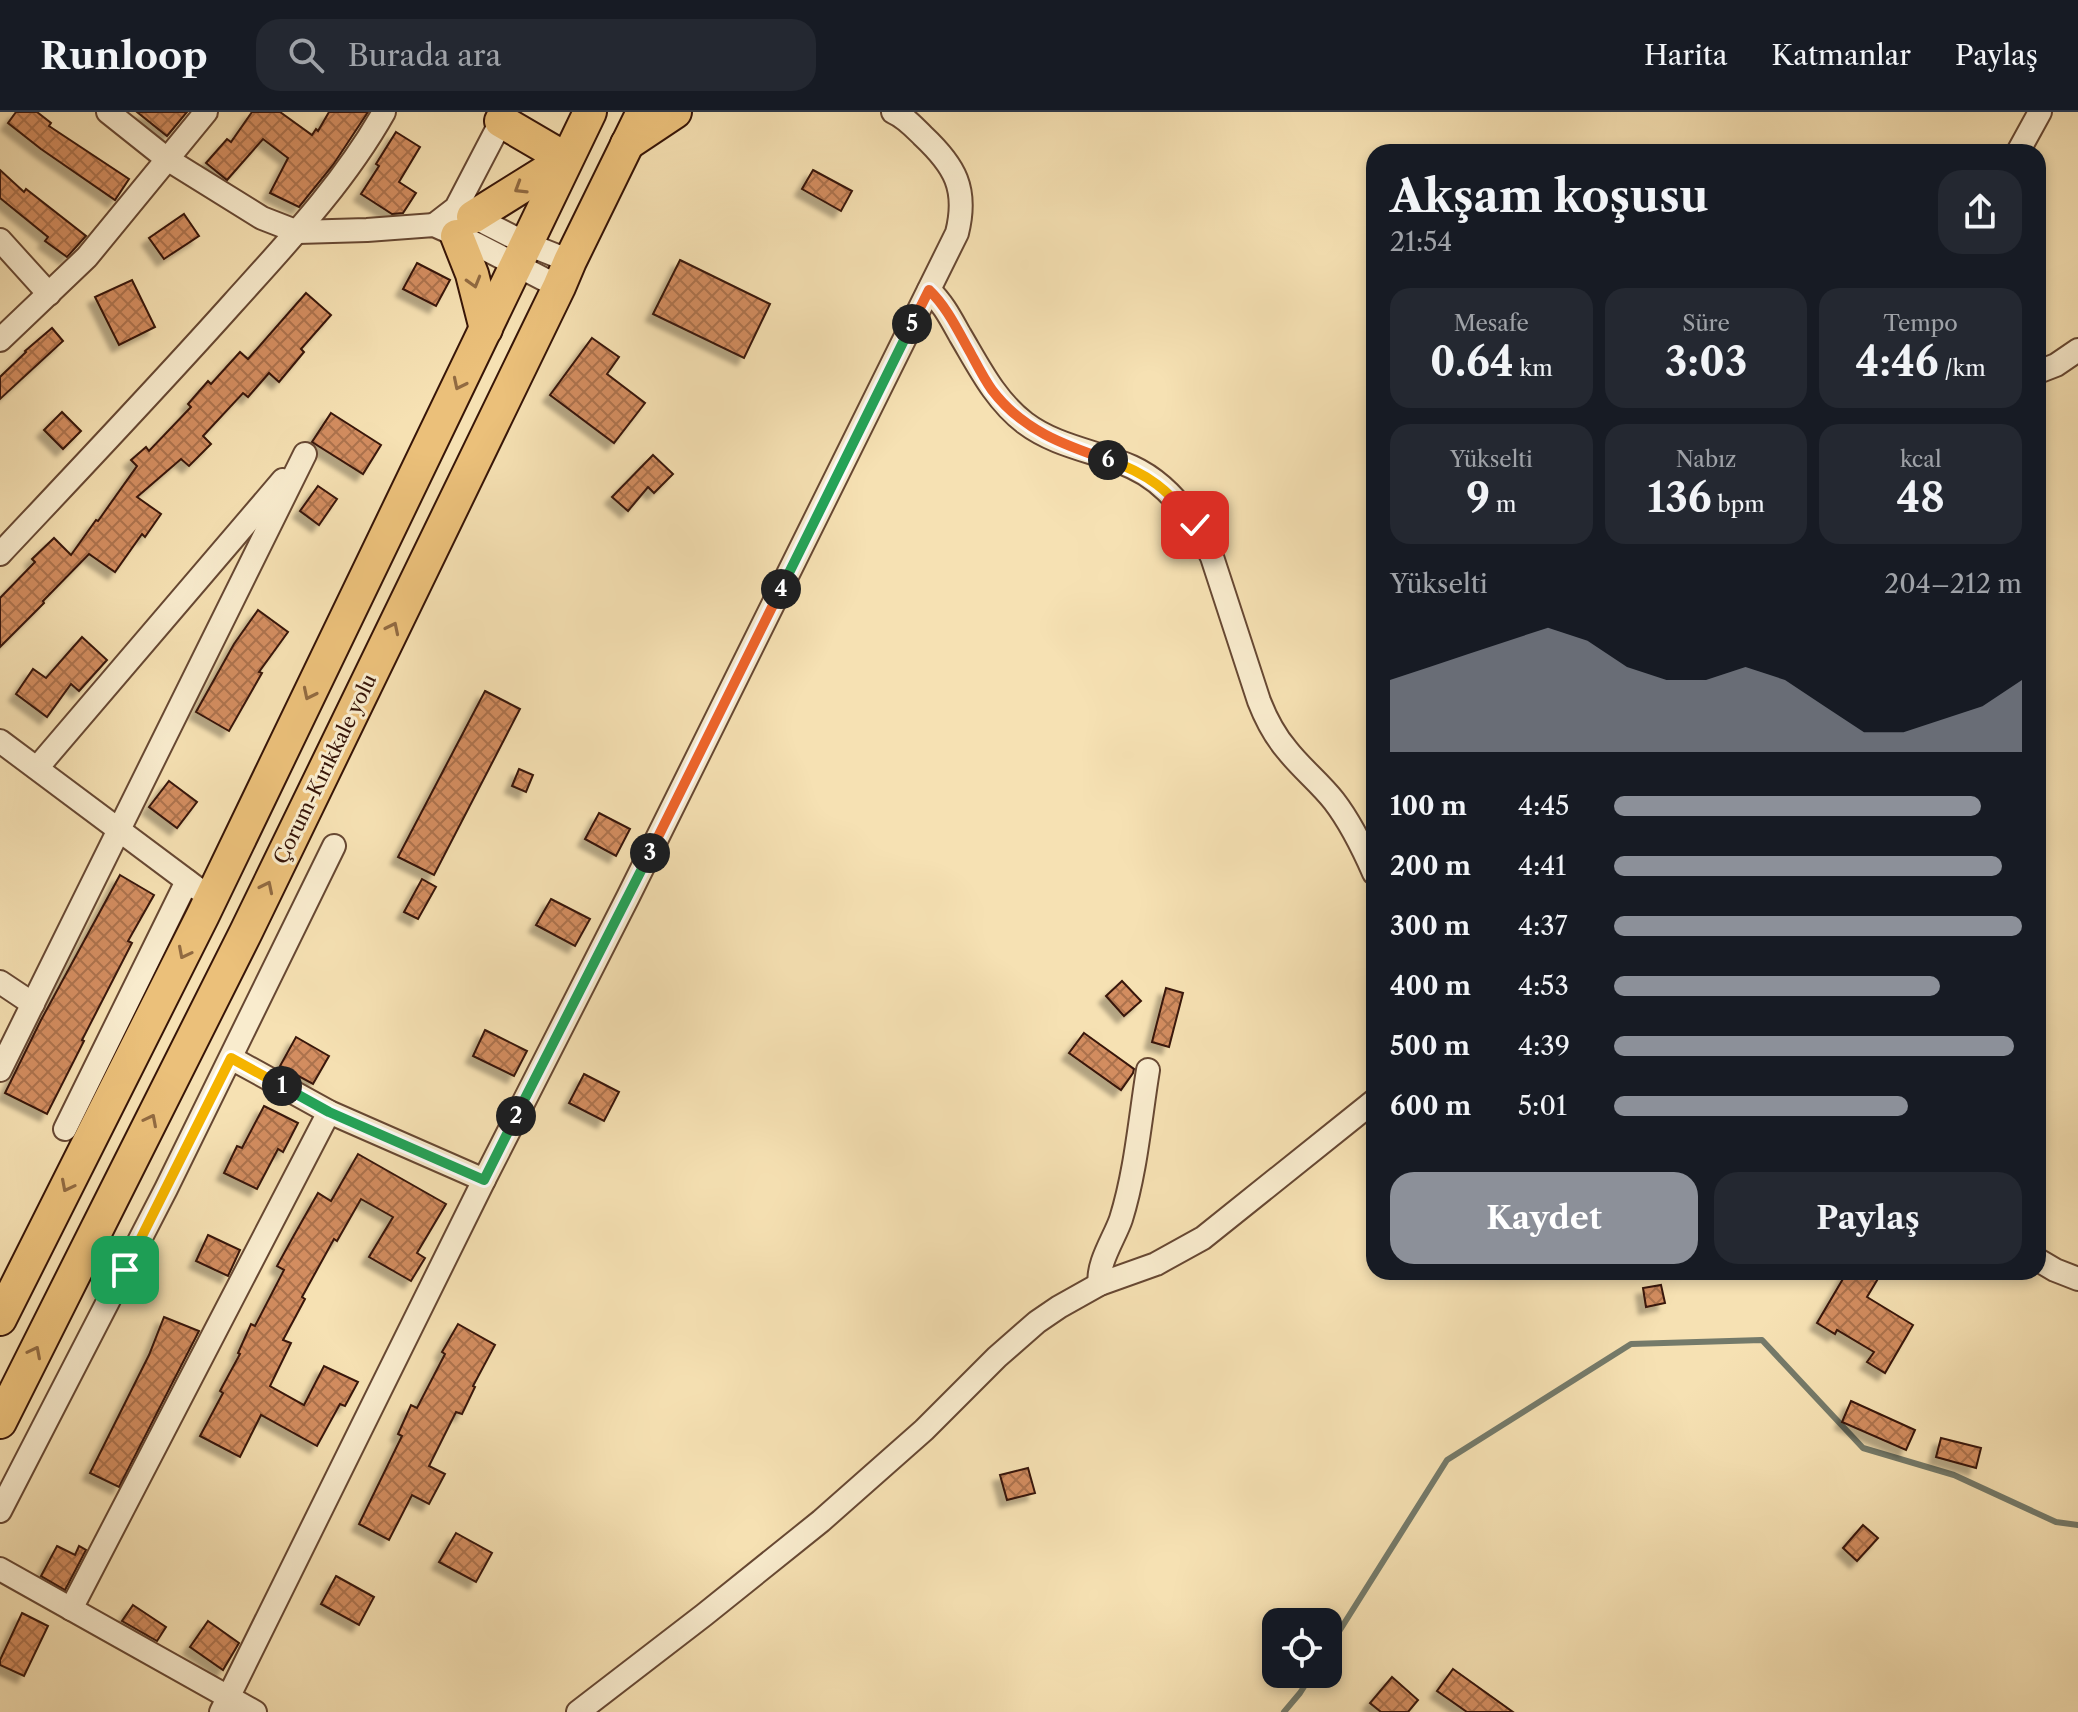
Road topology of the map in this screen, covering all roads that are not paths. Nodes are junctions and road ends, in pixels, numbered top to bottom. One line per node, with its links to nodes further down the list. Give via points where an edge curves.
1 (108, 112): 12 (street)
2 (206, 112): 12 (street)
3 (384, 112): 15 (street)
4 (590, 112): 13 (highway)
5 (643, 112): 10 (highway, Çorum-Kırıkkale yolu)
6 (675, 112): 10 (highway)
7 (2040, 112): 11 (street)
8 (901, 113): 19 (street, via 941,152 960,188 957,233)
9 (503, 116): 13 (highway); 14 (street)
10 (627, 144): 18 (highway, Çorum-Kırıkkale yolu)
11 (2022, 144)
12 (167, 159): 15 (street, via 262,218); 20 (street, via 87,257)
13 (566, 159): 14 (highway, one-way to 14); 17 (highway)
14 (455, 221): 15 (street); 17 (street); 21 (highway, one-way to 21)
15 (298, 232): 25 (street)
16 (0, 240): 20 (street)
17 (522, 255): 18 (street); 21 (highway)
18 (565, 274): 45 (highway, Çorum-Kırıkkale yolu, one-way to 18, via 246,932)
19 (929, 290): 30 (street, via 992,390 1024,422 1051,439 1132,468 1185,511 1212,557 1266,718 1286,750 1344,815); 40 (street)
20 (49, 294): 22 (street)
21 (486, 329): 31 (highway, one-way to 31)
22 (0, 340)
23 (2078, 350): 24 (street)
24 (2046, 369)
25 (0, 554)
26 (0, 741): 27 (street)
27 (37, 768): 28 (street); 28 (street, via 305,454)
28 (119, 829): 31 (street); 33 (street)
29 (334, 846): 34 (street)
30 (1366, 858)
31 (199, 890): 39 (street); 44 (highway, one-way to 44)
32 (0, 982): 33 (street)
33 (33, 1004): 35 (street)
34 (231, 1058): 38 (street); 46 (street)
35 (0, 1070)
36 (1148, 1070): 43 (street, via 1127,1195 1099,1270)
37 (1366, 1107): 43 (street, via 1203,1238 1156,1264)
38 (329, 1112): 40 (street); 48 (street)
39 (65, 1129)
40 (484, 1180): 49 (street)
41 (2046, 1265): 42 (street)
42 (2078, 1279)
43 (1100, 1284): 51 (street, via 1016,1339 821,1521)
44 (0, 1319)
45 (0, 1422)
46 (0, 1511)
47 (0, 1569): 48 (street)
48 (71, 1609): 49 (street)
49 (224, 1705): 50 (street)
50 (255, 1712)
51 (578, 1712)

